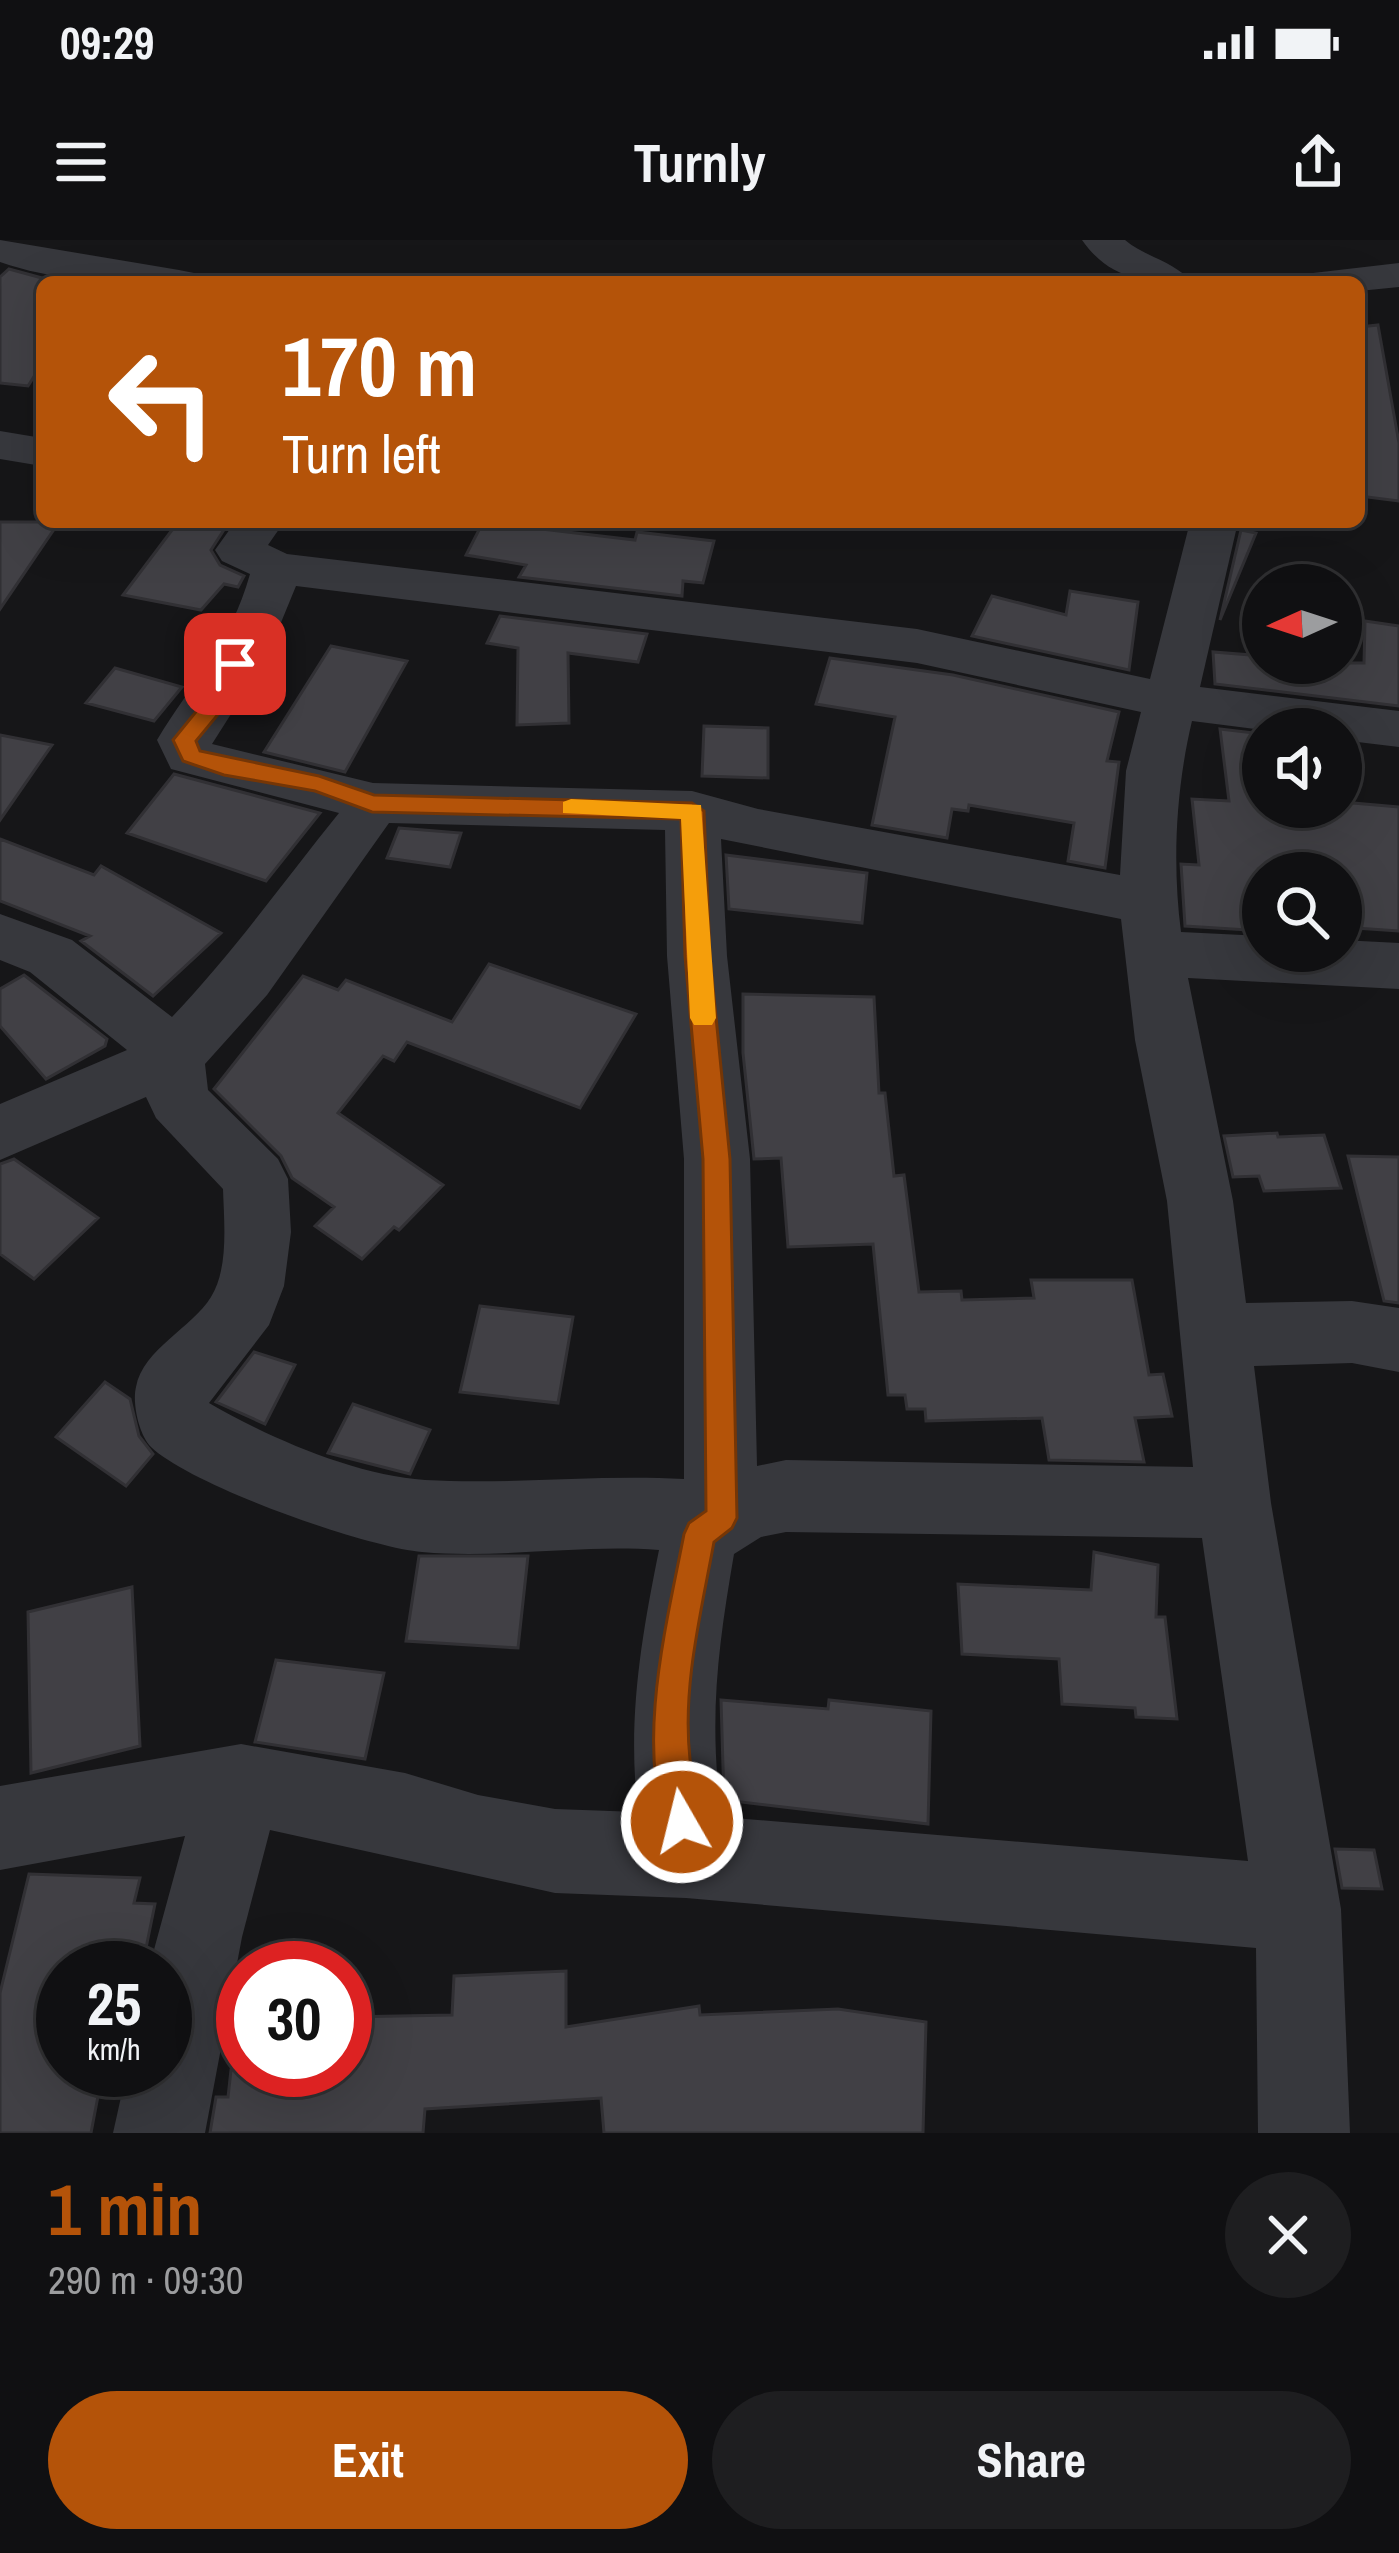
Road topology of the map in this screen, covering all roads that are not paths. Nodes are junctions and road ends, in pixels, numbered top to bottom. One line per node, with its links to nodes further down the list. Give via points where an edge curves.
1 (1102, 240): 5 (street)
2 (6, 248): 4 (street, via 43,263)
3 (1399, 275): 6 (street)
4 (135, 276)
5 (1156, 276)
6 (1365, 278)
7 (0, 445): 8 (street)
8 (36, 451)
9 (1213, 528): 11 (street)
10 (268, 545): 11 (street, via 917,646); 13 (street, via 271,592 217,700 184,740 190,756)
11 (1172, 701): 12 (street); 15 (street, via 1153,771)
12 (1399, 729)
13 (372, 803): 14 (street); 18 (street, via 246,978)
14 (692, 811): 15 (street); 23 (street, via 717,1159)
15 (1151, 928): 17 (street); 20 (street)
16 (0, 936): 18 (street, via 51,956)
17 (1399, 966)
18 (173, 1057): 19 (street); 23 (street, via 178,1100 255,1179 258,1218 251,1281 236,1318 171,1388 176,1422 233,1457 423,1516)
19 (0, 1132)
20 (1216, 1335): 21 (street, via 1352,1332); 22 (street)
21 (1399, 1340)
22 (1234, 1503): 23 (street, via 786,1496); 27 (street)
23 (721, 1518): 26 (street, via 700,1534 675,1668 672,1754)
24 (241, 1785): 25 (street); 26 (street, via 555,1851); 28 (street, via 199,1937)
25 (0, 1828)
26 (686, 1856): 27 (street)
27 (1298, 1909): 29 (street)
28 (159, 2133)
29 (1304, 2133)

